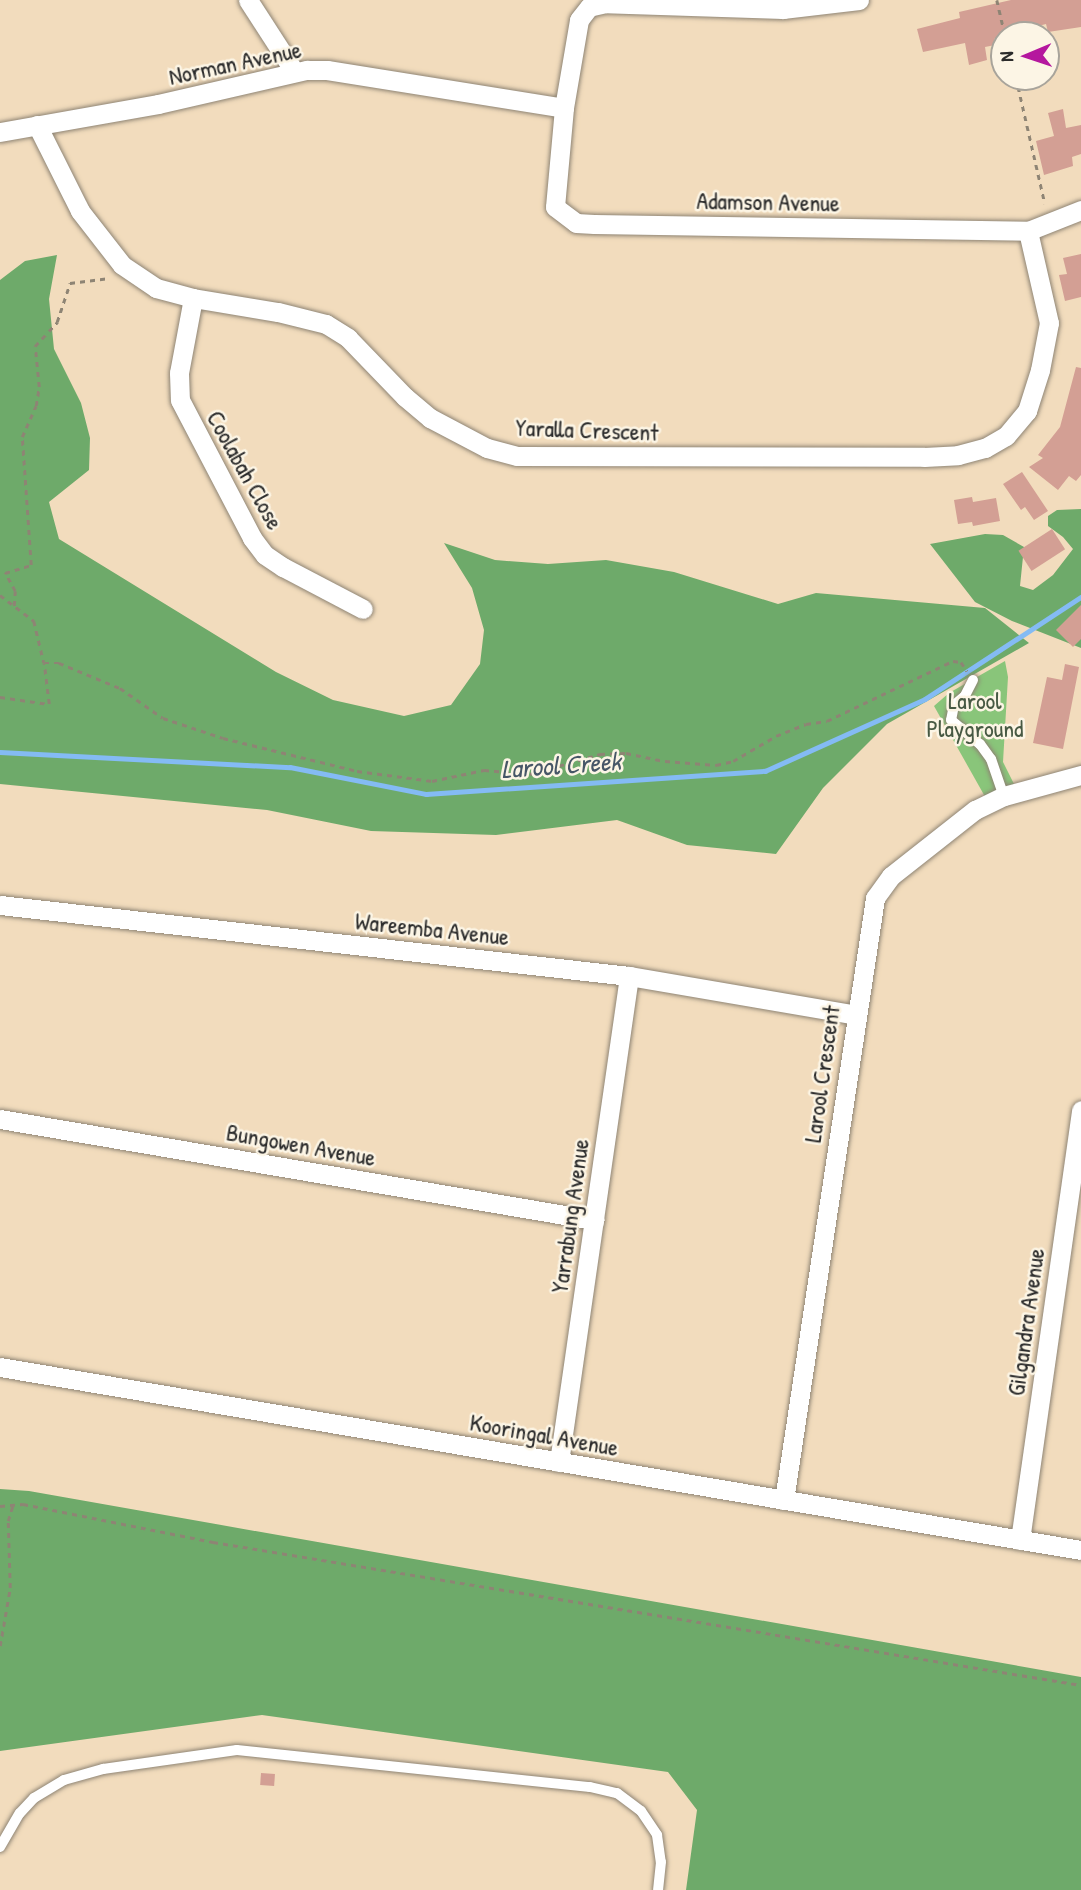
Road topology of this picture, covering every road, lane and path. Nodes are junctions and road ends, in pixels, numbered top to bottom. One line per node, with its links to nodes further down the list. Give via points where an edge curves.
1 (248, 0): 5 (street)
2 (859, 0): 7 (street, via 783,9 606,3 589,7 579,20)
3 (997, 0): 4 (path)
4 (1002, 21)
5 (294, 71): 7 (street, Norman Avenue, via 327,70); 8 (street, Norman Avenue, via 158,104)
6 (1019, 91): 11 (path)
7 (564, 108): 12 (street, Adamson Avenue, via 555,207 576,223)
8 (37, 125): 9 (street, Norman Avenue); 13 (street, Yaralla Crescent, via 80,211)
9 (0, 132)
10 (1081, 210): 11 (street, Adamson Avenue)
11 (1049, 225): 12 (street, Adamson Avenue)
12 (1028, 231): 14 (street, Yaralla Crescent, via 1049,323 1037,380 1027,411 1006,436 958,455 517,456 487,448 430,418 348,338 326,324)
13 (122, 265): 14 (street, Yaralla Crescent, via 156,288); 15 (path, via 108,280 70,283 57,322 35,346 39,387 22,437 30,565)
14 (193, 298): 19 (street, Coolabah Close, via 179,373 180,400 252,538 265,555)
15 (5, 572): 16 (path); 18 (path, via 15,591)
16 (0, 577)
17 (0, 595): 18 (path)
18 (14, 606): 21 (path, via 34,621)
19 (363, 609)
20 (961, 662): 21 (path, via 953,661 827,721 806,724 716,765 626,752 600,754 530,774 484,769 432,781 357,771 223,738 163,718 120,688 59,663)
21 (44, 663): 23 (path, via 49,704)
22 (973, 680): 25 (lane, via 954,705 951,720 991,759)
23 (0, 697)
24 (1081, 775): 25 (street, Larool Crescent)
25 (1004, 796): 28 (street, Larool Crescent, via 947,830 891,876 875,898)
26 (0, 905): 27 (street, Wareemba Avenue)
27 (629, 976): 28 (street, Wareemba Avenue); 31 (street, Yarrabung Avenue)
28 (856, 1015): 34 (street, Larool Crescent)
29 (1081, 1111): 37 (street, Gilgandra Avenue)
30 (0, 1119): 31 (street, Bungowen Avenue)
31 (594, 1220): 33 (street, Yarrabung Avenue)
32 (0, 1367): 33 (street, Kooringal Avenue)
33 (559, 1462): 34 (street, Kooringal Avenue)
34 (784, 1500): 37 (street, Kooringal Avenue)
35 (13, 1505): 36 (path); 39 (path, via 8,1521 10,1588); 40 (path)
36 (0, 1506)
37 (1020, 1540): 38 (street, Kooringal Avenue)
38 (1081, 1550)
39 (0, 1646)
40 (1081, 1685)
41 (0, 1847): 42 (lane, via 20,1813 47,1788 64,1780 103,1769 236,1750 617,1793 642,1811 657,1835 661,1862)
42 (658, 1890)

